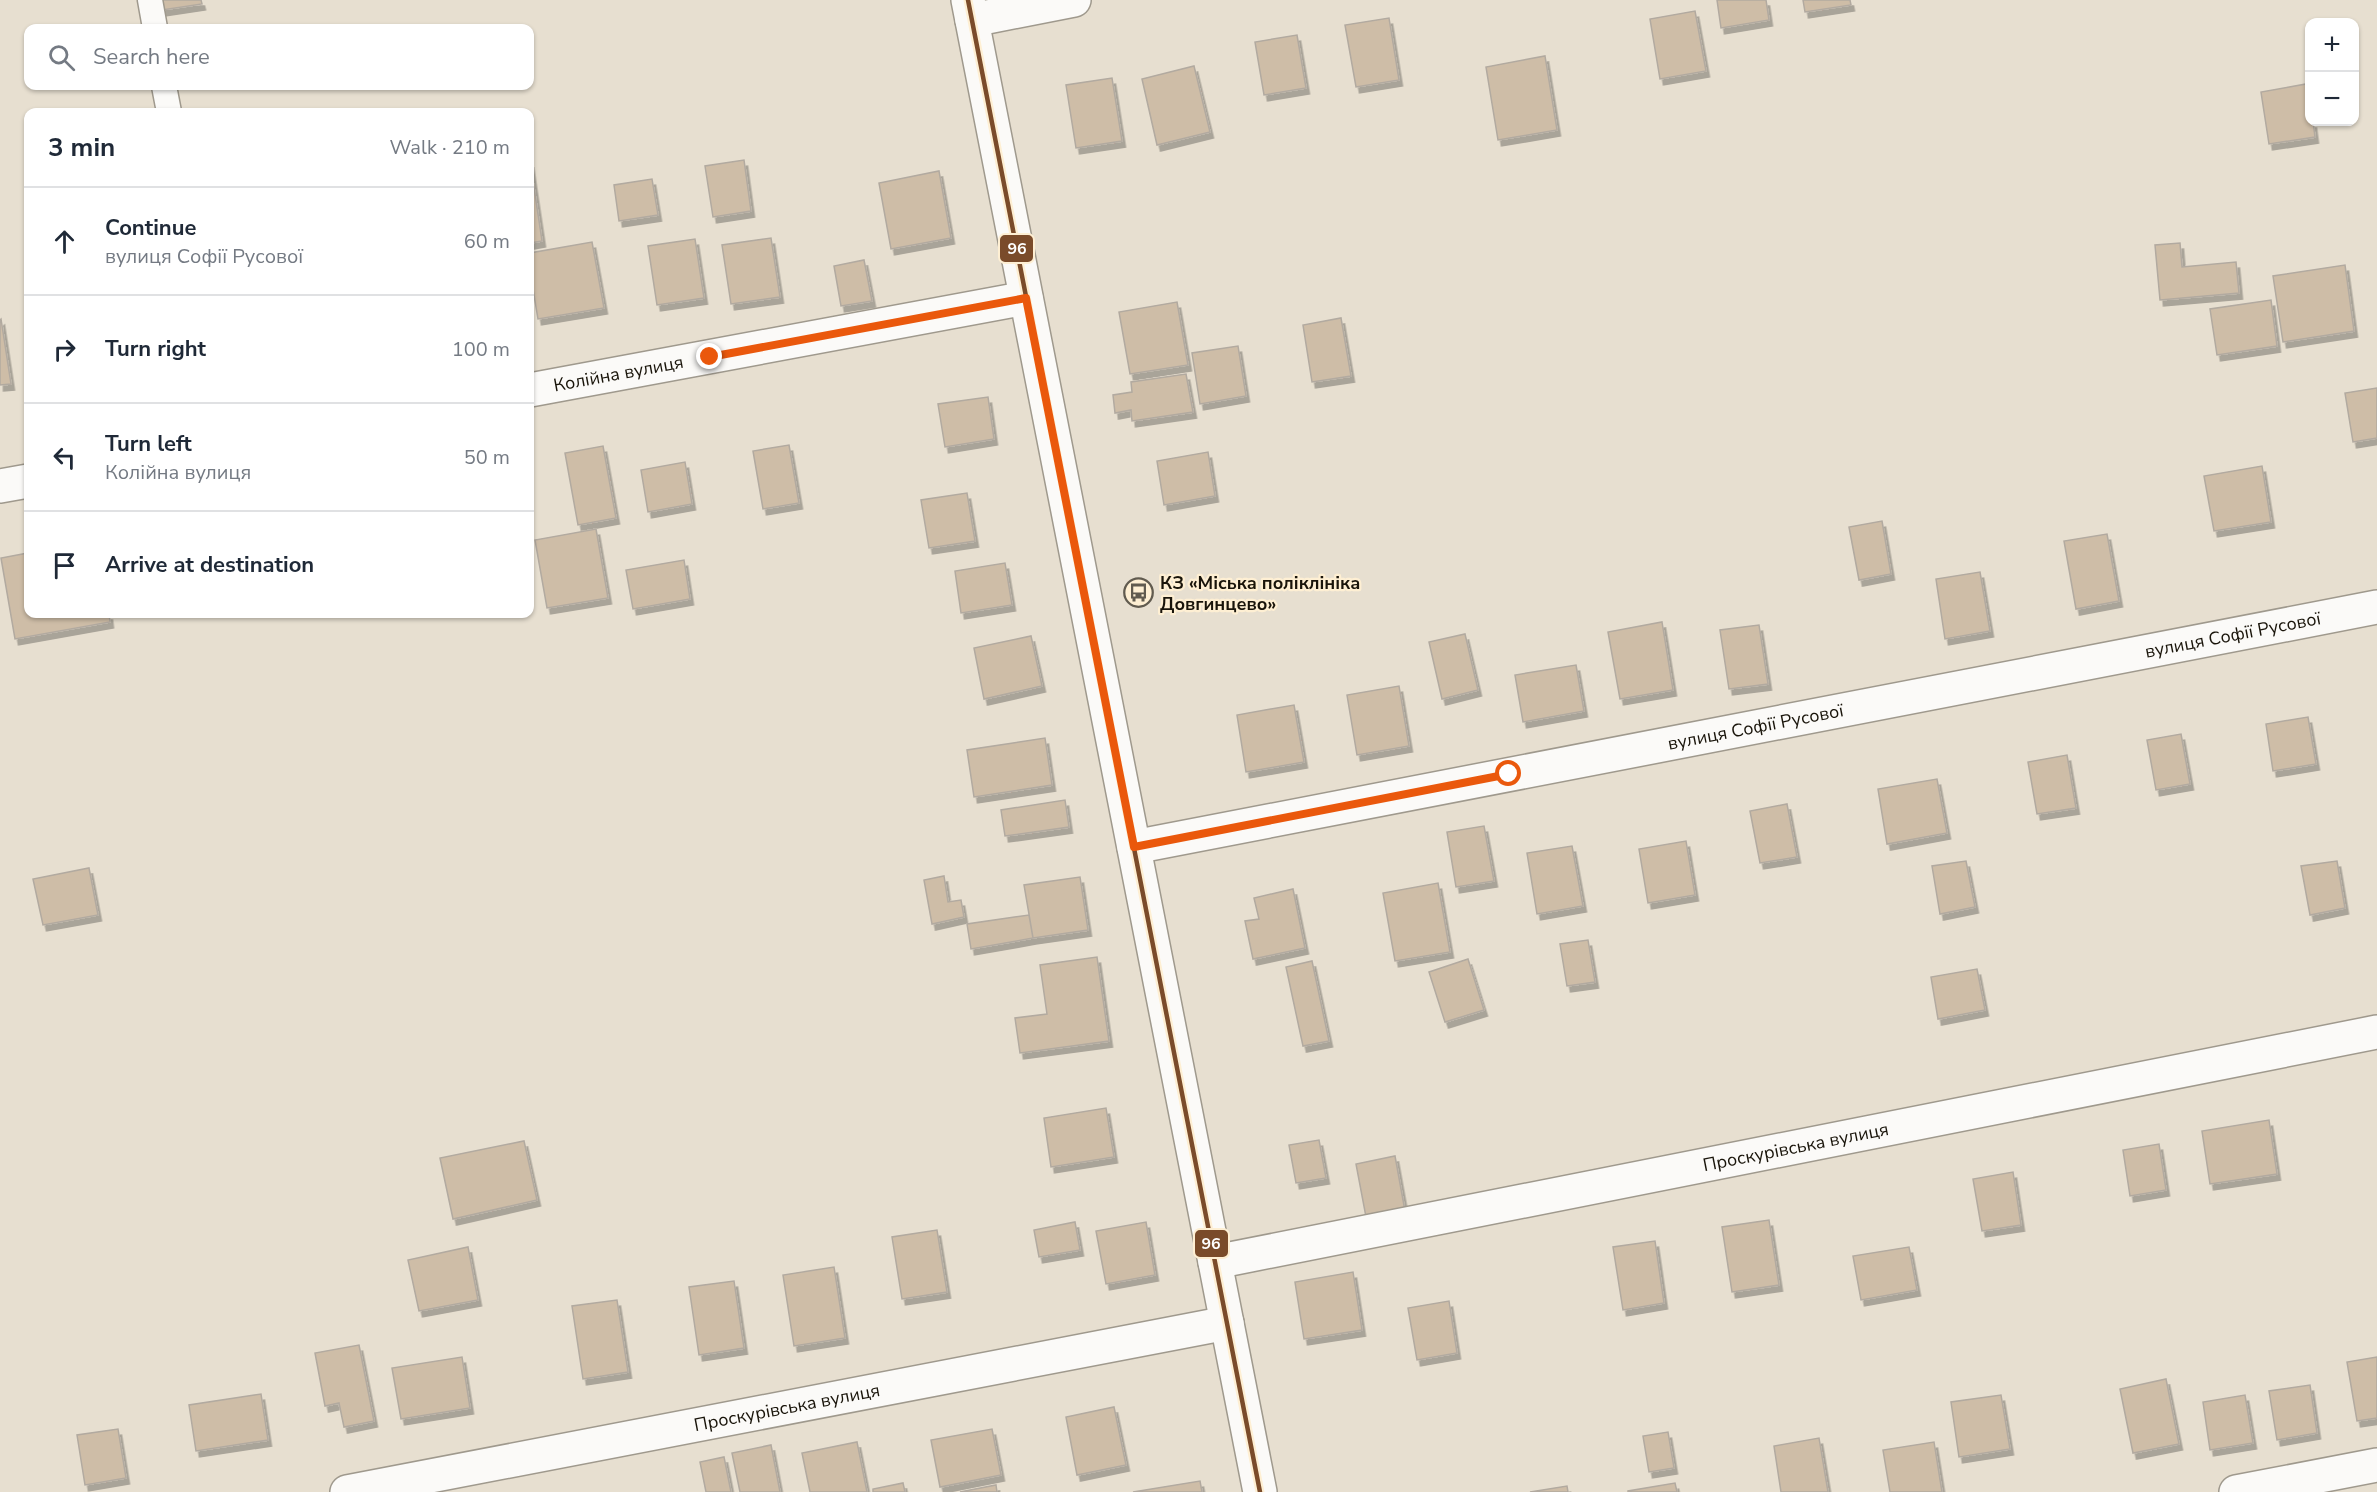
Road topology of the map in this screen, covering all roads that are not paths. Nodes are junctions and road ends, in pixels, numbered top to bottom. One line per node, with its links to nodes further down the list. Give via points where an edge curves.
1 (150, 0): 4 (lane)
2 (1074, 0): 3 (street)
3 (970, 10): 7 (street)
4 (154, 24)
5 (166, 90): 6 (lane)
6 (168, 108)
7 (1026, 298): 8 (street, Колійна вулиця); 12 (street)
8 (534, 389)
9 (24, 482): 10 (street)
10 (0, 486)
11 (2377, 607): 12 (street, вулиця Софії Русової)
12 (1134, 847): 14 (street)
13 (2377, 1032): 14 (street, Проскурівська вулиця)
14 (1215, 1262): 15 (street)
15 (1227, 1323): 17 (street, Проскурівська вулиця); 18 (street)
16 (2377, 1465): 19 (street)
17 (347, 1492)
18 (1260, 1492)
19 (2236, 1492)

